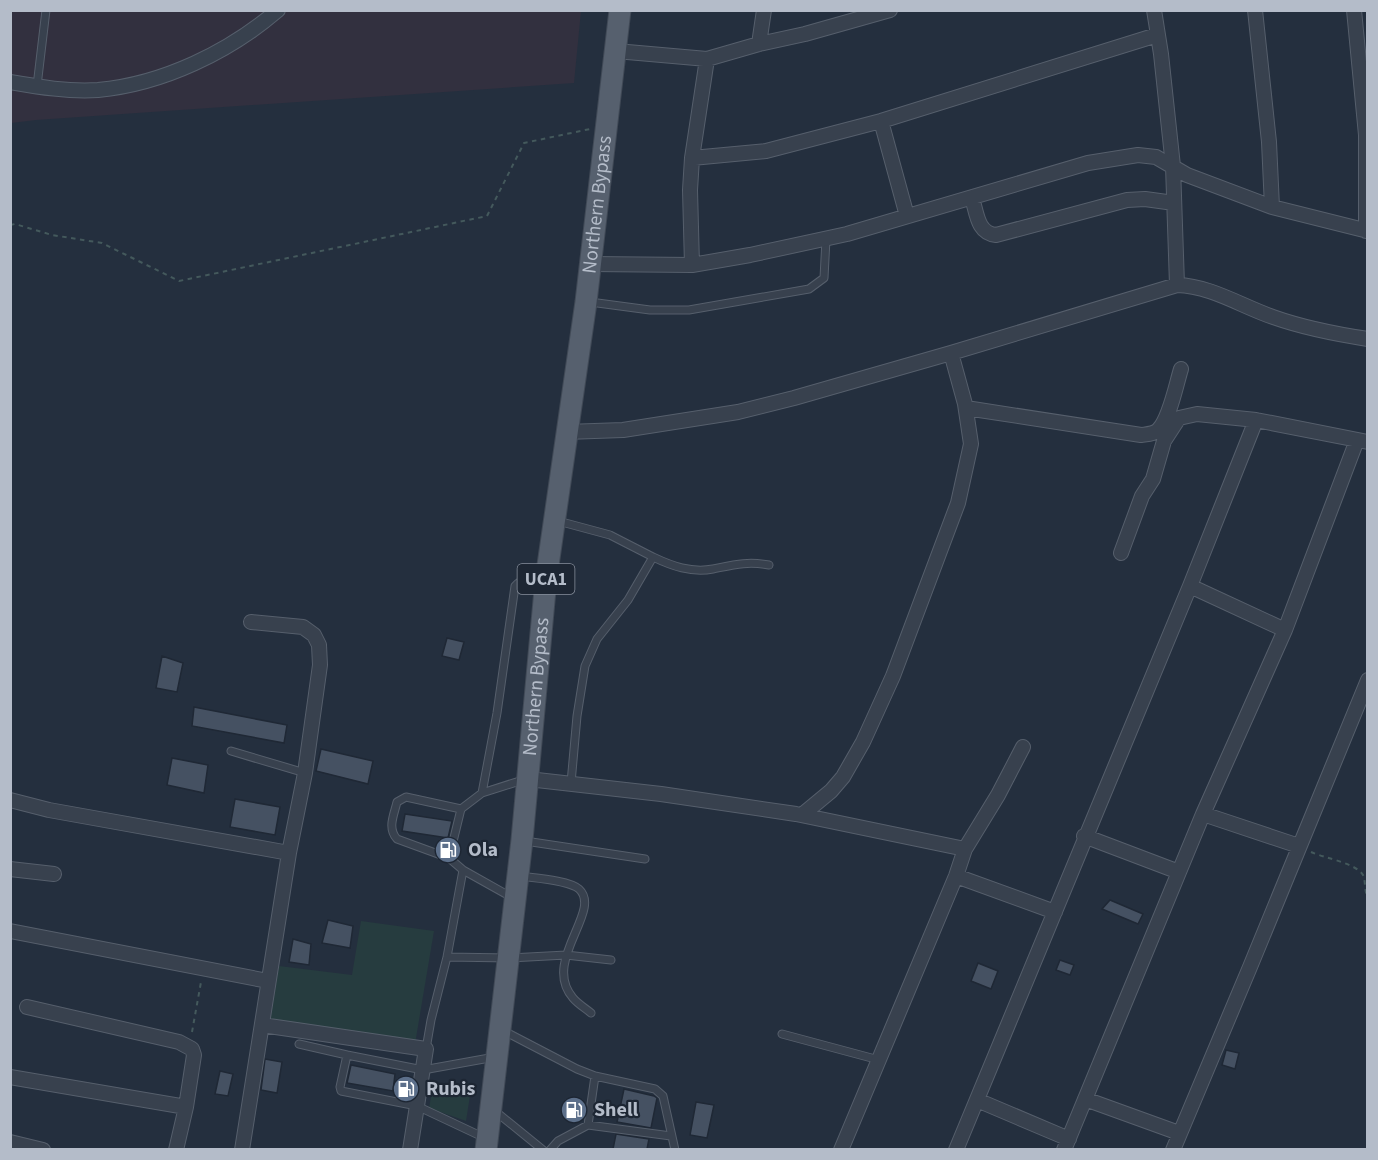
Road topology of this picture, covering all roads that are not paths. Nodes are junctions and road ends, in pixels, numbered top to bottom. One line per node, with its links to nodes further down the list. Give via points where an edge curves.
1 (46, 10): 14 (lane)
2 (278, 10): 14 (street, via 226,47 170,72 98,90)
3 (620, 10): 11 (main road, Northern Bypass / UCA1)
4 (764, 10): 10 (street)
5 (890, 10): 10 (street)
6 (1154, 10): 9 (street)
7 (1255, 10): 20 (street)
8 (1354, 10): 22 (street, via 1366,135)
9 (1157, 35): 15 (street); 17 (street)
10 (759, 44): 12 (street)
11 (616, 51): 12 (street); 24 (main road, Northern Bypass / UCA1)
12 (707, 59): 16 (street)
13 (10, 82): 14 (street)
14 (37, 86)
15 (881, 120): 16 (street, via 766,151); 21 (street)
16 (692, 158): 25 (street)
17 (1173, 166): 18 (street, via 1156,157 1127,156 1088,163); 19 (street); 20 (street)
18 (972, 198): 19 (street, via 982,230 987,234 1127,200); 21 (street)
19 (1174, 203): 26 (street)
20 (1272, 207): 22 (street)
21 (907, 216): 23 (street)
22 (1367, 231)
23 (826, 239): 25 (street); 27 (lane, via 825,278 809,289 689,310 650,310)
24 (591, 264): 25 (street); 27 (main road, Northern Bypass / UCA1)
25 (692, 265)
26 (1177, 285): 28 (street, via 1198,288 1319,331); 29 (street)
27 (586, 302): 33 (main road, Northern Bypass / UCA1)
28 (1368, 339)
29 (951, 353): 31 (street); 33 (street, via 738,412 623,430)
30 (1181, 369): 31 (street, via 1160,428 1142,435)
31 (966, 408): 53 (street, via 971,444 958,503 894,676 843,777)
32 (1256, 420): 34 (street); 36 (street, via 1197,414 1179,418 1164,441 1153,479 1142,496); 40 (street)
33 (566, 432): 35 (main road, Northern Bypass / UCA1)
34 (1362, 441): 42 (street)
35 (553, 520): 37 (lane, via 610,535); 39 (main road, Northern Bypass / UCA1)
36 (1121, 553)
37 (653, 557): 38 (lane, via 678,568 710,569 735,563); 48 (lane, via 628,600 597,639 585,666)
38 (769, 565)
39 (546, 579): 47 (main road, Northern Bypass / UCA1); 49 (lane, via 528,578 515,586)
40 (1190, 586): 42 (street); 54 (street)
41 (251, 622): 46 (street, via 303,627 319,645 320,665)
42 (1285, 630): 52 (street)
43 (1368, 680): 56 (street)
44 (1023, 747): 57 (street)
45 (231, 751): 46 (lane)
46 (305, 773): 58 (street)
47 (528, 779): 48 (street); 49 (lane); 55 (main road, Northern Bypass / UCA1)
48 (571, 783): 53 (street)
49 (482, 792): 51 (lane)
50 (10, 800): 58 (street)
51 (461, 809): 59 (lane); 59 (lane, via 406,796 397,802 390,828 397,839)
52 (1203, 814): 56 (street); 63 (street)
53 (802, 815): 57 (street)
54 (1084, 836): 63 (street); 68 (street)
55 (522, 840): 60 (lane); 65 (main road, Northern Bypass / UCA1)
56 (1299, 846): 94 (street)
57 (965, 849): 66 (street)
58 (289, 853): 74 (street)
59 (449, 858): 62 (lane)
60 (645, 859)
61 (10, 869): 64 (street)
62 (463, 870): 67 (lane); 71 (lane)
63 (1179, 872): 88 (street)
64 (54, 874)
65 (518, 876): 67 (main road, Northern Bypass / UCA1); 70 (lane, via 563,883 578,888 583,895 584,914)
66 (956, 876): 68 (street); 84 (street)
67 (516, 900): 72 (main road, Northern Bypass / UCA1)
68 (1055, 912): 89 (street)
69 (10, 930): 74 (street)
70 (566, 955): 72 (lane); 73 (lane); 76 (lane, via 566,986 573,998)
71 (447, 957): 72 (lane); 81 (lane)
72 (510, 958): 78 (main road, Northern Bypass / UCA1)
73 (611, 960)
74 (268, 981): 77 (street)
75 (27, 1007): 91 (street, via 189,1046 194,1055)
76 (591, 1013)
77 (262, 1024): 81 (street); 101 (street)
78 (500, 1029): 83 (main road, Northern Bypass / UCA1); 86 (lane)
79 (782, 1034): 84 (lane)
80 (299, 1044): 82 (lane)
81 (426, 1049): 85 (street)
82 (347, 1055): 85 (lane); 90 (lane, via 341,1091)
83 (496, 1056): 85 (lane); 92 (main road, Northern Bypass / UCA1)
84 (879, 1060): 106 (street)
85 (423, 1071): 90 (street)
86 (595, 1076): 93 (lane); 95 (lane, via 655,1089 663,1096)
87 (10, 1077): 91 (street)
88 (1085, 1099): 94 (street); 98 (street)
89 (977, 1100): 98 (street); 107 (street)
90 (417, 1106): 97 (lane); 102 (street)
91 (186, 1107): 100 (street)
92 (490, 1108): 97 (main road, Northern Bypass / UCA1); 103 (lane)
93 (588, 1125): 95 (lane); 104 (lane)
94 (1179, 1133): 108 (street)
95 (671, 1136): 105 (lane)
96 (10, 1142): 99 (street)
97 (487, 1144)
98 (1066, 1144)
99 (43, 1149)
100 (176, 1149)
101 (242, 1149)
102 (410, 1149)
103 (543, 1149)
104 (550, 1149)
105 (675, 1149)
106 (841, 1149)
107 (956, 1149)
108 (1173, 1149)

